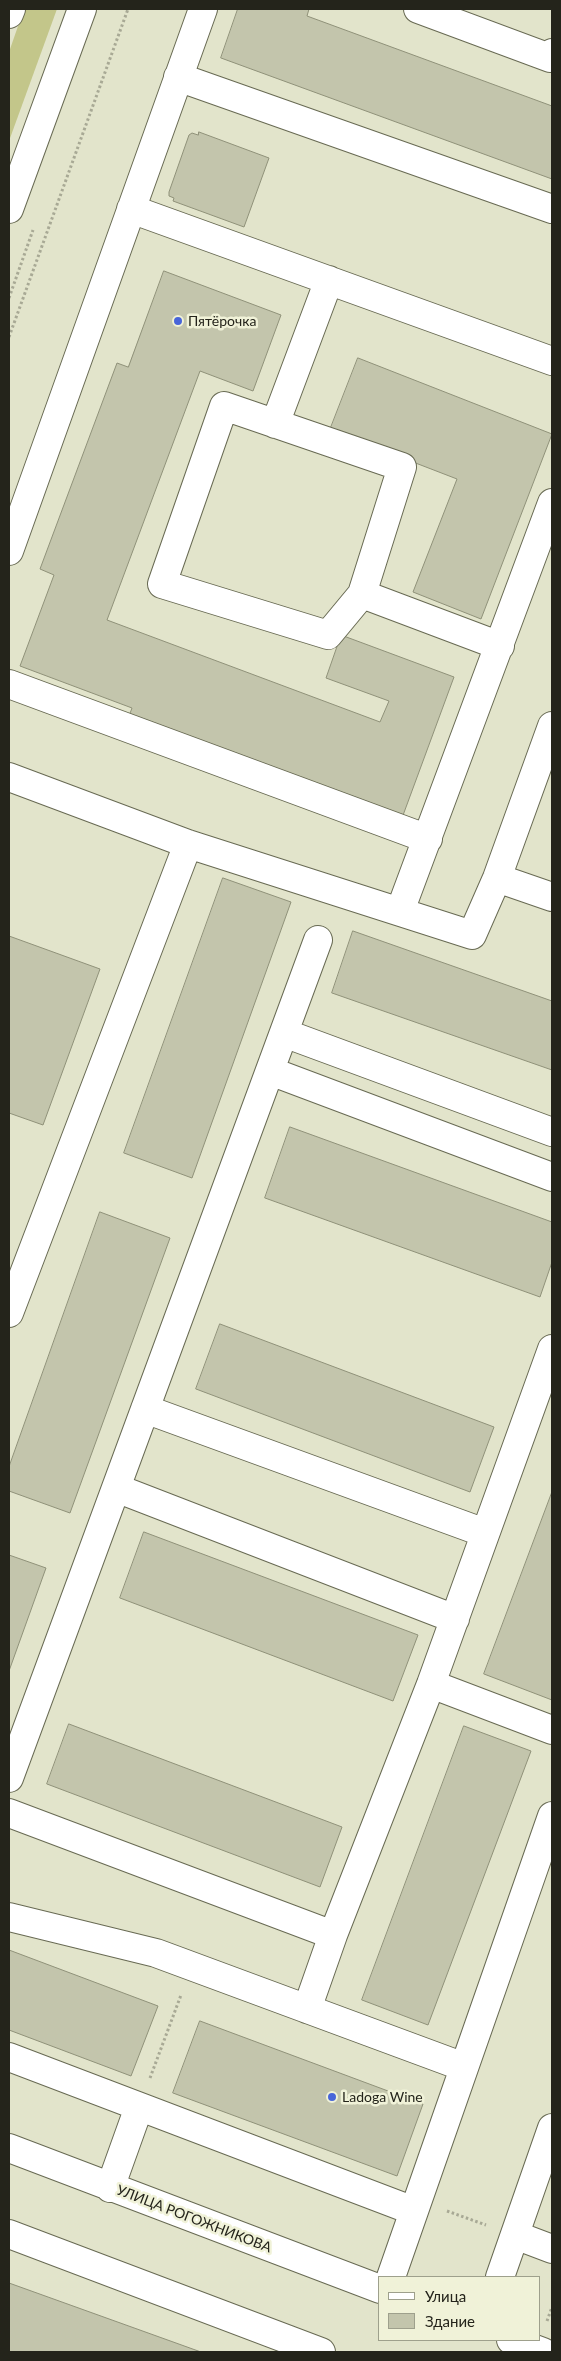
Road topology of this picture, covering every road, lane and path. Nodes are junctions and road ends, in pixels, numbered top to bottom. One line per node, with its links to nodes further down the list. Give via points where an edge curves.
1 (10, 9): 6 (street)
2 (82, 9): 9 (street)
3 (128, 9): 13 (path)
4 (203, 9): 8 (street)
5 (418, 9): 7 (street, via 550,58)
6 (9, 14)
7 (552, 53)
8 (178, 77): 10 (street); 11 (street)
9 (9, 209)
10 (131, 209): 12 (street); 17 (street)
11 (552, 209)
12 (329, 280): 14 (street); 15 (street)
13 (9, 337)
14 (552, 361)
15 (275, 424): 18 (street, via 402,467); 18 (street, via 224,406 162,584 328,635)
16 (552, 503): 19 (street)
17 (9, 551)
18 (362, 594): 19 (street)
19 (500, 646): 23 (street)
20 (9, 684): 23 (street)
21 (552, 726): 25 (street)
22 (9, 777): 24 (street)
23 (428, 839): 27 (street)
24 (188, 844): 27 (street); 33 (street)
25 (497, 878): 26 (street); 27 (street, via 472,935)
26 (552, 897)
27 (400, 911)
28 (318, 940): 29 (street)
29 (284, 1033): 30 (street); 31 (street)
30 (270, 1071): 32 (street); 35 (street)
31 (552, 1132)
32 (552, 1177)
33 (9, 1313)
34 (552, 1349): 37 (street)
35 (146, 1409): 36 (street); 37 (street)
36 (116, 1488): 38 (street); 41 (street)
37 (485, 1533): 38 (street)
38 (455, 1619): 39 (street)
39 (431, 1684): 40 (street); 45 (street)
40 (552, 1730)
41 (9, 1778)
42 (9, 1813): 45 (street)
43 (552, 1816): 49 (street)
44 (9, 1917): 46 (street, via 156,1953)
45 (333, 1935): 47 (street)
46 (192, 1966): 47 (street); 50 (path)
47 (307, 2009): 49 (street)
48 (9, 2057): 50 (street)
49 (464, 2067): 54 (street)
50 (139, 2107): 53 (street); 54 (street)
51 (552, 2128): 56 (street)
52 (9, 2148): 53 (street, УЛИЦА РОГОЖНИКОВА)
53 (110, 2188): 60 (street, УЛИЦА РОГОЖНИКОВА)
54 (416, 2206): 56 (path); 58 (street)
55 (9, 2234): 62 (street)
56 (515, 2235): 57 (street); 59 (street)
57 (552, 2249)
58 (391, 2276)
59 (500, 2276)
60 (378, 2288)
61 (514, 2341): 63 (street)
62 (321, 2352)
63 (543, 2352)

